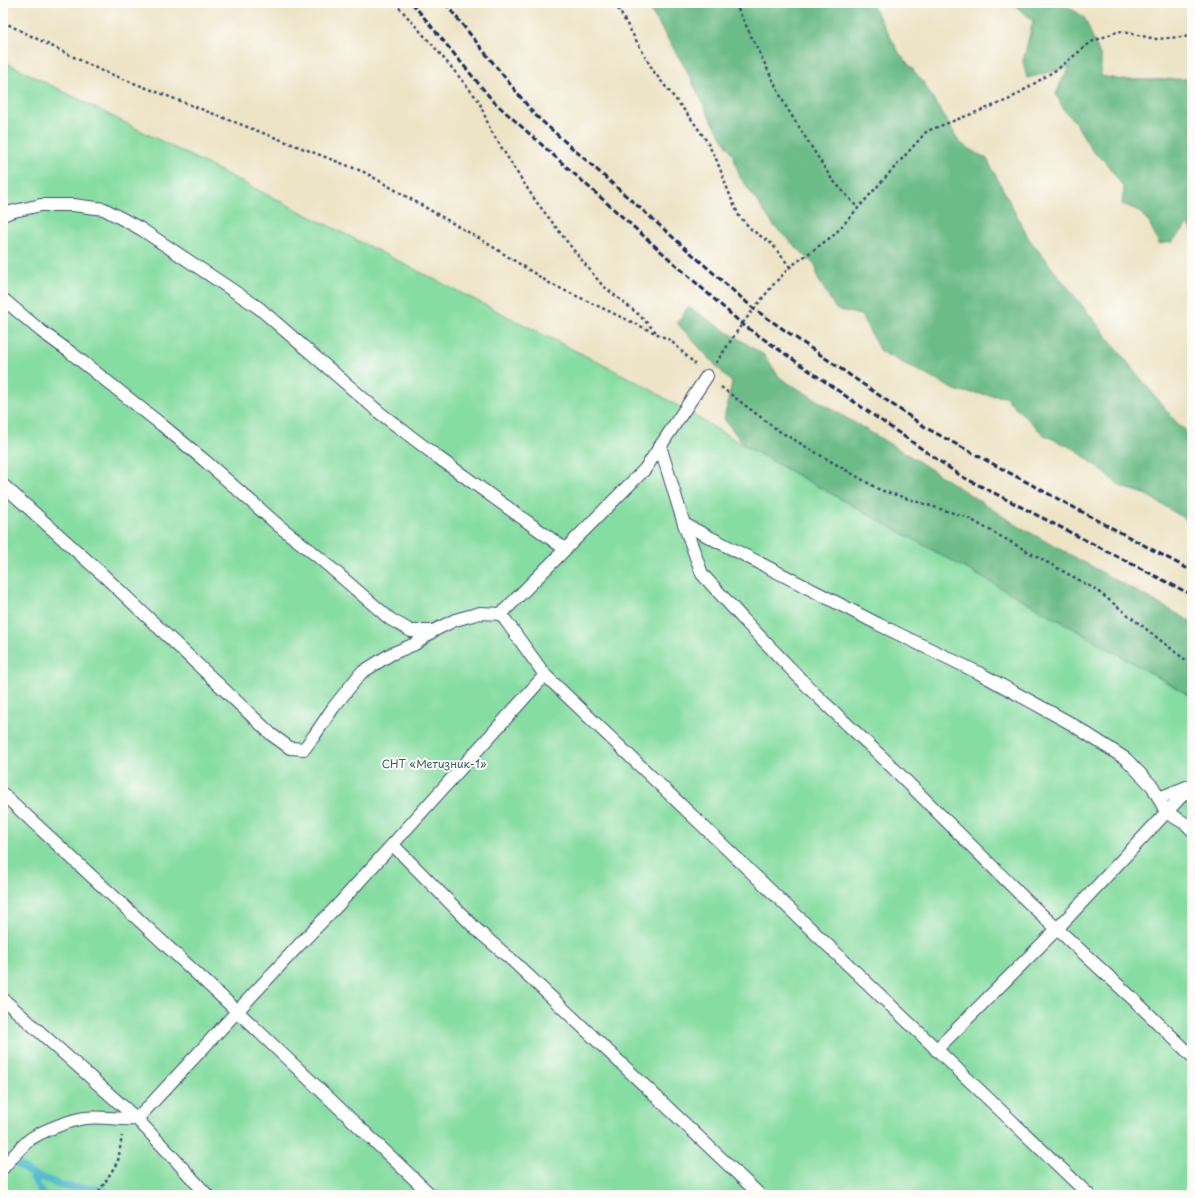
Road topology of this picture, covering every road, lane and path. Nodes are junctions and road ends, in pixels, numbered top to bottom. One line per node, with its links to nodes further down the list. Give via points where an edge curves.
1 (395, 3): 10 (path, via 479,100 490,129 535,200 572,248 602,285)
2 (615, 3): 8 (path, via 654,72 706,140 739,216 752,230 772,244)
3 (735, 3): 6 (path, via 785,105 832,178)
4 (3, 22): 10 (path, via 100,70 364,172 552,284)
5 (1192, 36): 6 (path, via 1156,39 1119,31 1091,42 1059,68 1008,100 927,131)
6 (858, 208): 8 (path, via 834,235)
7 (3, 215): 15 (lane, via 40,205 73,205 104,209 141,229 259,308 380,413)
8 (790, 267): 11 (path, via 742,324)
9 (3, 299): 17 (lane, via 162,425 390,619 411,631)
10 (658, 334): 11 (path, via 670,340)
11 (707, 376): 12 (lane); 18 (path, via 779,431 880,490 966,517 1095,589)
12 (660, 446): 14 (lane); 15 (lane, via 645,469)
13 (3, 485): 17 (lane, via 101,572 272,735 290,748 304,749 361,674)
14 (684, 524): 22 (lane, via 979,673 1070,723 1126,759 1153,787); 26 (lane, via 702,574 744,620 814,693)
15 (565, 549): 16 (lane)
16 (501, 614): 17 (lane, via 480,613 455,620); 19 (lane)
17 (433, 631)
18 (1192, 665)
19 (545, 676): 25 (lane); 29 (lane)
20 (1192, 785): 22 (lane); 23 (lane)
21 (3, 794): 28 (lane)
22 (1159, 798): 23 (lane)
23 (1166, 812): 24 (lane); 26 (lane)
24 (1192, 830)
25 (393, 845): 28 (lane); 37 (lane, via 477,930)
26 (1057, 929): 29 (lane); 30 (lane)
27 (3, 999): 31 (lane)
28 (237, 1011): 31 (lane); 36 (lane)
29 (936, 1050): 38 (lane)
30 (1192, 1056)
31 (137, 1119): 32 (lane); 35 (lane)
32 (124, 1120): 33 (lane, via 110,1117 84,1118 43,1132 29,1140); 34 (path, via 118,1161 101,1189)
33 (5, 1166)
34 (94, 1195)
35 (207, 1195)
36 (432, 1195)
37 (760, 1195)
38 (1089, 1195)

